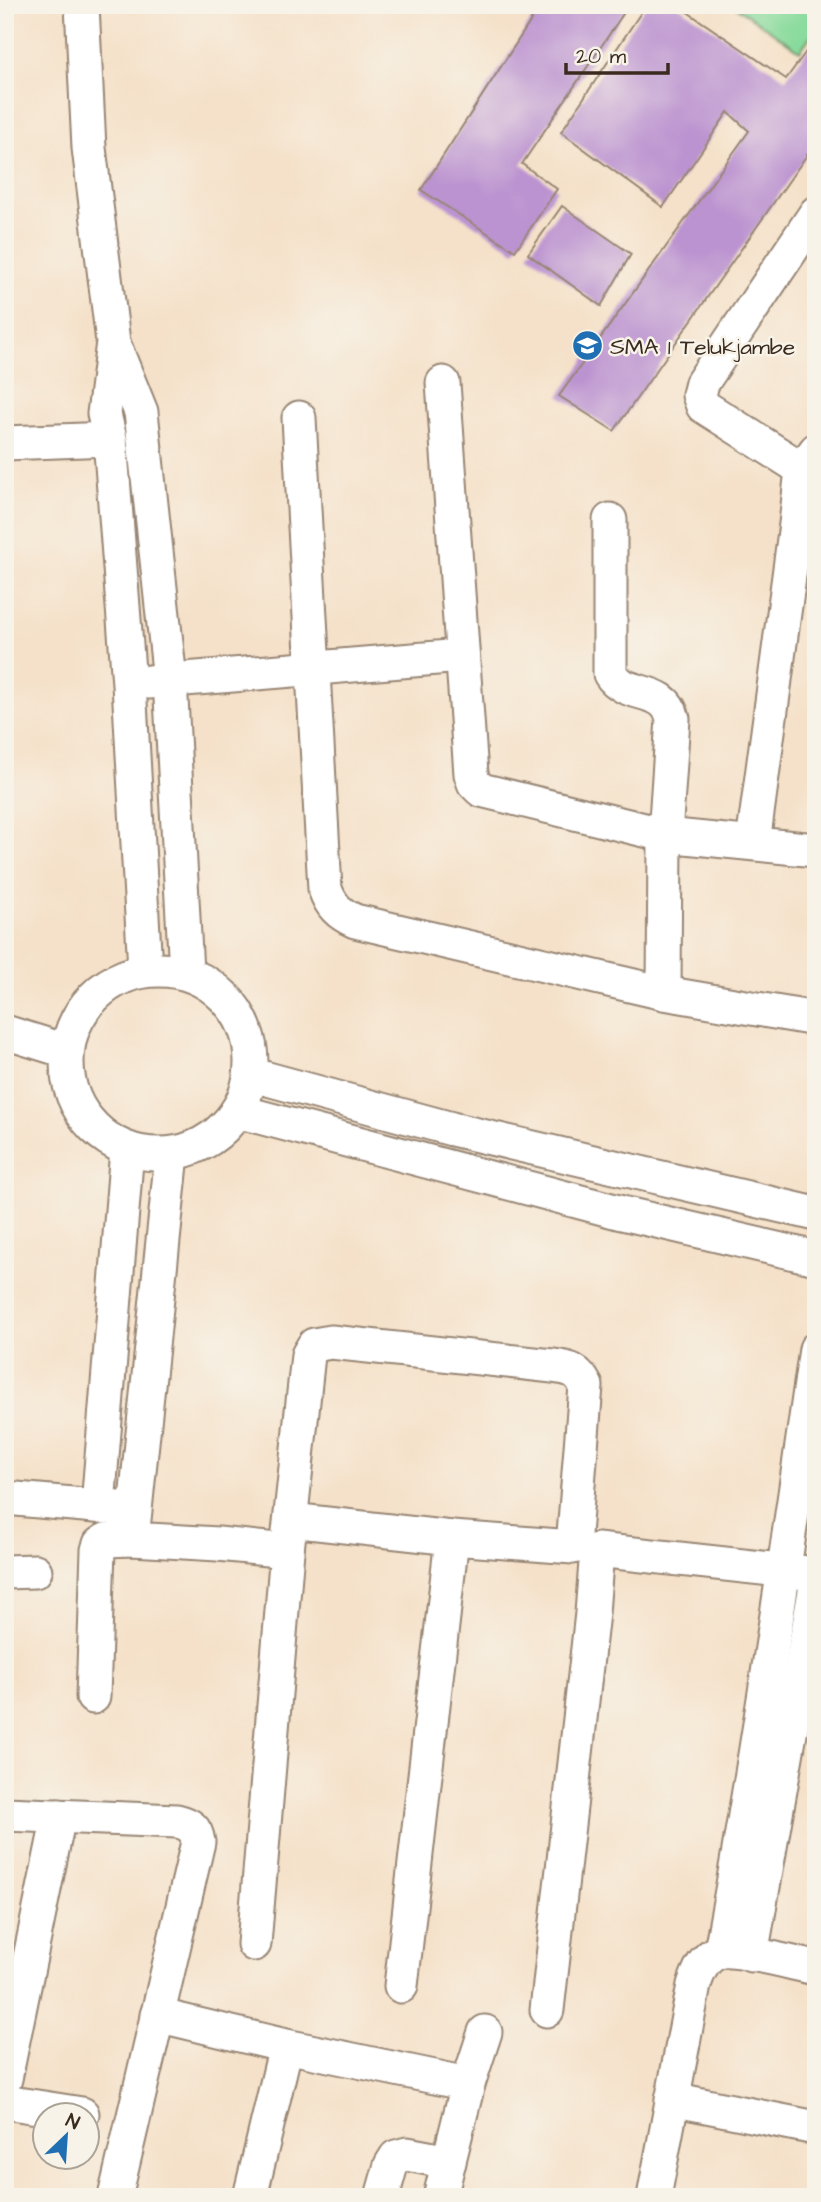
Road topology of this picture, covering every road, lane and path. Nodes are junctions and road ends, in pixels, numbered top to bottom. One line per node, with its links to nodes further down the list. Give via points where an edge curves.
1 (82, 5): 3 (street, via 89,148)
2 (816, 213): 8 (street, via 702,383 699,395 703,406)
3 (113, 342): 6 (street, via 104,414); 13 (street, via 141,412)
4 (443, 383): 11 (street)
5 (299, 418): 12 (street)
6 (110, 439): 7 (street); 14 (street)
7 (5, 443)
8 (809, 460): 10 (street)
9 (610, 520): 15 (street, via 610,674 622,685 664,700 673,719)
10 (806, 525): 16 (street)
11 (461, 656): 12 (street); 15 (street, via 471,774 481,790)
12 (314, 669): 13 (street); 20 (street, via 325,889 330,904 341,915)
13 (170, 680): 14 (street); 19 (street)
14 (129, 684): 18 (street)
15 (664, 835): 16 (street); 20 (street)
16 (753, 843): 17 (street)
17 (816, 850)
18 (145, 969): 19 (street); 23 (street, via 107,984 79,1013)
19 (186, 972): 24 (street, via 221,992 245,1026)
20 (664, 993): 21 (street)
21 (816, 1018)
22 (5, 1032): 23 (street)
23 (66, 1051): 26 (street, via 68,1082 80,1111 100,1134)
24 (253, 1075): 25 (street); 28 (street, via 464,1132)
25 (237, 1111): 27 (street, via 213,1137); 29 (street, via 608,1210)
26 (127, 1149): 27 (street); 32 (street)
27 (172, 1154): 33 (street)
28 (816, 1214)
29 (816, 1258)
30 (816, 1349): 37 (street)
31 (5, 1498): 32 (street)
32 (98, 1506): 33 (street)
33 (133, 1524): 34 (street, via 218,1544); 40 (street, via 100,1544 98,1550)
34 (289, 1535): 35 (street); 36 (street, via 308,1355 314,1345 331,1342 571,1368 580,1374 586,1386); 43 (street)
35 (452, 1538): 36 (street); 46 (street)
36 (585, 1549): 37 (street); 47 (street, via 592,1613)
37 (783, 1569): 38 (street); 44 (street, via 752,1784)
38 (816, 1574)
39 (816, 1586): 44 (street)
40 (93, 1697)
41 (5, 1814): 42 (street)
42 (59, 1816): 48 (street, via 177,1821 190,1824 197,1833); 51 (street)
43 (254, 1944)
44 (736, 1953): 45 (street); 53 (street, via 706,1961 698,1973)
45 (816, 1968)
46 (401, 1986)
47 (547, 2010)
48 (157, 2015): 50 (street); 57 (street)
49 (485, 2032): 52 (street)
50 (286, 2046): 52 (street); 61 (street)
51 (5, 2079)
52 (468, 2084): 59 (street)
53 (672, 2099): 58 (street); 64 (street)
54 (5, 2102): 55 (street)
55 (32, 2107)
56 (102, 2118): 57 (street)
57 (132, 2123): 60 (street)
58 (816, 2128)
59 (449, 2162): 62 (street, via 407,2154 396,2157); 63 (street)
60 (115, 2197)
61 (250, 2197)
62 (382, 2197)
63 (440, 2197)
64 (654, 2197)

